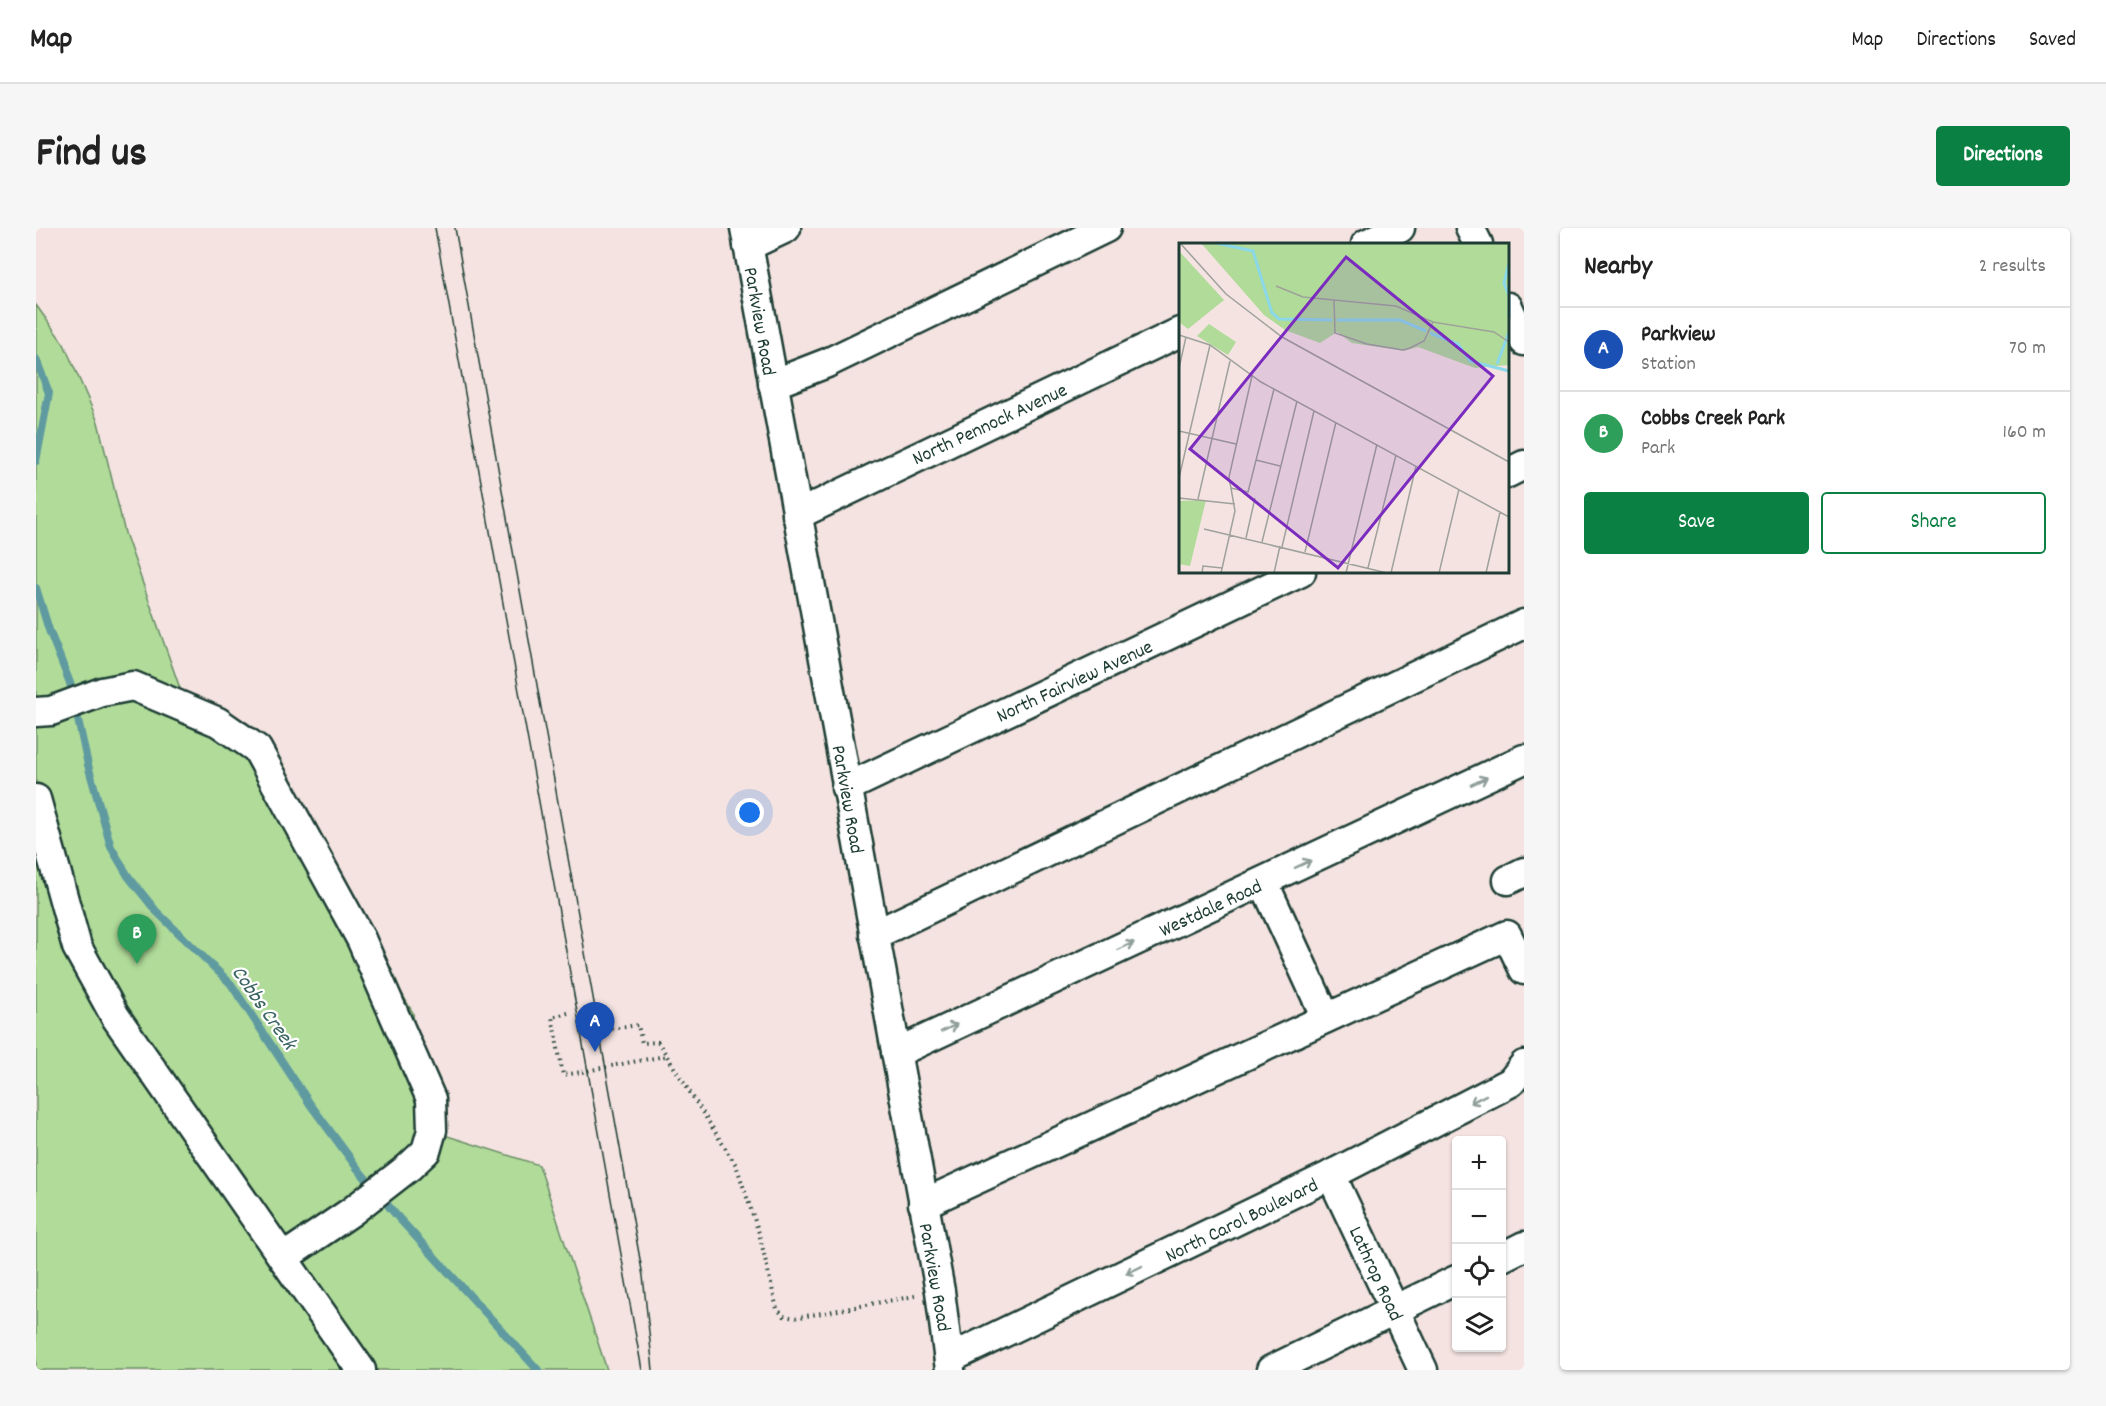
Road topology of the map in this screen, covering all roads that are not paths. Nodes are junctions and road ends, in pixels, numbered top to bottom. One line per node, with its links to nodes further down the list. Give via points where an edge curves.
1 (786, 228): 5 (street)
2 (1106, 228): 9 (street, via 827,363)
3 (1400, 228): 6 (street)
4 (1470, 228): 7 (street)
5 (746, 237): 9 (street, Parkview Road)
6 (1368, 243)
7 (1478, 243)
8 (1179, 332): 12 (street, North Pennock Avenue)
9 (773, 384): 12 (street, Parkview Road)
10 (1524, 465): 11 (street)
11 (1509, 472)
12 (797, 515): 17 (street, Parkview Road)
13 (1299, 573): 17 (street, North Fairview Avenue)
14 (1524, 624): 20 (street)
15 (43, 711): 29 (street, via 133,686 218,722 257,749 361,939 432,1099 432,1130 426,1151 351,1212)
16 (1524, 759): 19 (street, Westdale Road, one-way to 16)
17 (846, 788): 20 (street, Parkview Road)
18 (36, 799): 29 (street, via 76,947 115,1016)
19 (1264, 883): 22 (street); 23 (street, Westdale Road, one-way to 19)
20 (874, 935): 23 (street, Parkview Road)
21 (1524, 970): 22 (street, via 1507,935)
22 (1326, 1018): 26 (street)
23 (896, 1053): 26 (street, Parkview Road)
24 (1524, 1065): 25 (street, North Carol Boulevard, one-way to 25, via 1511,1082)
25 (1331, 1175): 31 (street, Lathrop Road); 32 (street, North Carol Boulevard, one-way to 32)
26 (923, 1204): 32 (street, Parkview Road)
27 (1524, 1246): 28 (street)
28 (1506, 1255)
29 (283, 1258): 33 (street)
30 (1452, 1282): 31 (street)
31 (1395, 1311): 34 (street); 35 (street, Lathrop Road)
32 (950, 1365)
33 (361, 1370)
34 (1271, 1370)
35 (1423, 1370)

